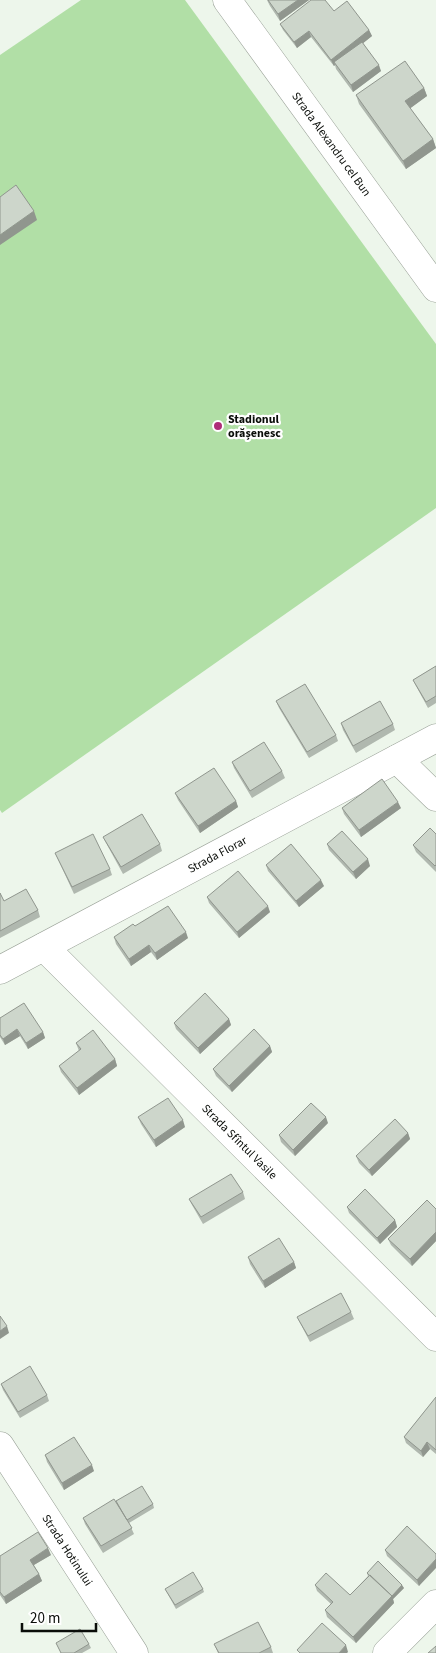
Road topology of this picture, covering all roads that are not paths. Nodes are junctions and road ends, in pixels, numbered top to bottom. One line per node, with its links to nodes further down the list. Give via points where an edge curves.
1 (227, 0): 2 (street, Strada Alexandru cel Bun)
2 (436, 288)
3 (436, 738): 4 (street, Strada Florar)
4 (397, 759): 5 (street); 6 (street, Strada Florar)
5 (436, 797)
6 (44, 948): 7 (street, Strada Florar); 8 (street, Strada Sfîntul Vasile)
7 (0, 970)
8 (436, 1337)
9 (0, 1446): 11 (street, Strada Hotinului)
10 (436, 1604): 12 (street)
11 (134, 1653)
12 (388, 1653)

